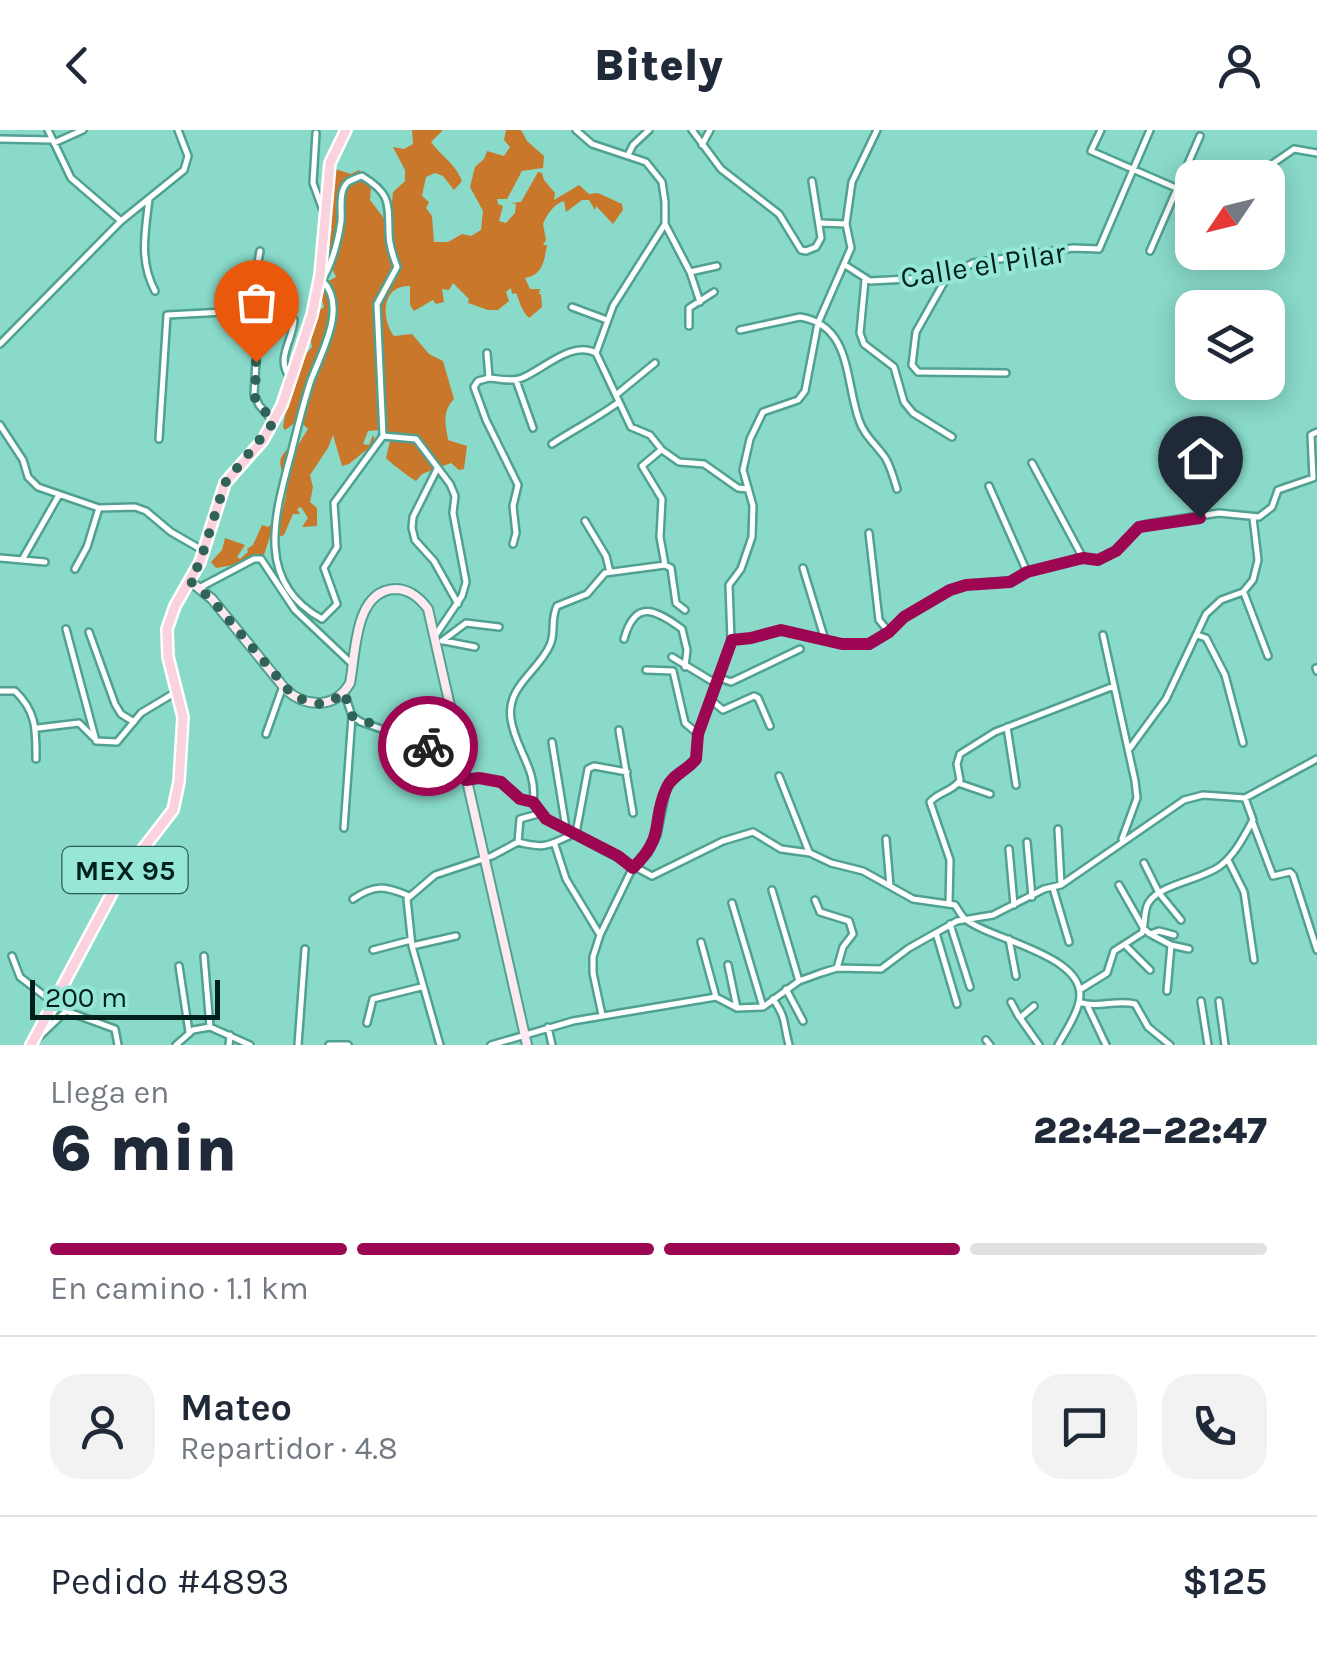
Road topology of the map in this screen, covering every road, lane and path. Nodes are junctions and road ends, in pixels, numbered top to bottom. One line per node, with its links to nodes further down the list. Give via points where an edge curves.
1 (48, 130): 15 (street)
2 (84, 130): 15 (street)
3 (178, 130): 25 (street, via 188,156 184,170)
4 (346, 130): 26 (main road, MEX 95, via 330,163)
5 (576, 130): 18 (street, via 592,144)
6 (649, 130): 18 (street)
7 (692, 130): 16 (street)
8 (710, 130): 16 (street)
9 (876, 130): 30 (street, via 852,182)
10 (1101, 130): 21 (street, via 1091,151)
11 (1150, 130): 21 (street)
12 (316, 133): 26 (street, via 313,182)
13 (1200, 136): 19 (street)
14 (0, 139): 15 (street)
15 (53, 142): 27 (street, via 75,183)
16 (702, 145): 28 (street, via 721,169 771,206 801,250 816,248)
17 (1317, 153): 20 (street, via 1294,149)
18 (628, 155): 29 (street, via 646,162 662,182)
19 (1190, 160)
20 (1278, 160)
21 (1135, 169): 23 (street); 36 (street, Calle el Pilar, via 1098,249 972,263)
22 (812, 182): 28 (street)
23 (1175, 188)
24 (1175, 196): 31 (street)
25 (149, 200): 27 (street); 39 (street, via 144,260)
26 (324, 216): 40 (main road, MEX 95)
27 (122, 221): 50 (street)
28 (821, 223): 30 (street)
29 (665, 224): 35 (street); 45 (street)
30 (846, 224): 34 (street, via 851,248)
31 (1150, 250)
32 (260, 252): 43 (street, via 252,295)
33 (716, 266): 35 (street)
34 (845, 266): 38 (street, Calle el Pilar); 46 (street)
35 (690, 272): 42 (street)
36 (947, 277): 38 (street, Calle el Pilar); 54 (street, via 916,332 914,369)
37 (322, 280): 40 (street); 64 (street, via 341,220 342,191 362,176 386,196 396,267 378,304); 64 (street, via 332,296 330,331 275,513 273,548 298,601 322,619 338,604 324,568 336,547 334,503)
38 (865, 280): 65 (street, via 864,344 894,367 913,413)
39 (155, 291)
40 (316, 292): 55 (main road, MEX 95)
41 (714, 292): 42 (street)
42 (700, 302): 47 (street, via 688,310)
43 (261, 304): 55 (street, via 294,320 284,358); 66 (street, via 167,315)
44 (572, 307): 45 (street)
45 (608, 320): 52 (street)
46 (818, 323): 49 (street, via 800,317); 72 (street, via 802,397 763,412 754,425 744,470); 73 (street, via 842,348 858,418 888,462)
47 (689, 326)
48 (258, 329): 60 (street, via 254,394)
49 (740, 330)
50 (0, 344)
51 (487, 353): 56 (street)
52 (596, 353): 57 (street, via 570,352); 58 (street)
53 (654, 363): 58 (street)
54 (1006, 373)
55 (292, 378): 60 (main road, MEX 95)
56 (489, 378): 57 (street); 79 (street, via 474,387 518,484)
57 (516, 380): 62 (street)
58 (616, 394): 59 (street)
59 (619, 402): 67 (street); 68 (street, via 631,427 650,434)
60 (274, 422): 80 (main road, MEX 95, via 225,483)
61 (0, 426): 74 (street, via 28,477)
62 (533, 428)
63 (1317, 432): 76 (street, via 1311,436 1314,478 1278,490 1269,512)
64 (383, 436): 70 (street, via 416,438)
65 (952, 437)
66 (159, 439)
67 (552, 444)
68 (662, 450): 72 (street); 85 (street, via 642,466 662,498)
69 (1032, 463): 82 (street)
70 (437, 469): 92 (street, via 454,496 466,582); 92 (street, via 412,528)
71 (988, 486): 89 (street)
72 (748, 489): 102 (street, via 754,522 746,559 729,585)
73 (897, 489)
74 (59, 495): 75 (street); 83 (street)
75 (99, 508): 80 (street, via 146,511); 87 (street)
76 (1253, 518): 82 (street, via 1219,513 1147,524 1116,551 1098,560); 91 (street, via 1258,560)
77 (585, 521): 88 (street)
78 (869, 533): 97 (street, via 880,620)
79 (513, 544)
80 (204, 551): 90 (main road, MEX 95)
81 (0, 558): 83 (street)
82 (1083, 558): 89 (street)
83 (22, 560): 84 (street)
84 (44, 562)
85 (665, 565): 88 (street); 93 (street, via 676,603)
86 (803, 568): 103 (street)
87 (76, 569)
88 (610, 572): 142 (street, via 587,594 557,606 550,646 511,704 533,778)
89 (1027, 572): 97 (street, via 1010,582 950,590)
90 (194, 584): 108 (street, via 261,559 295,610); 112 (main road); 114 (main road, MEX 95, via 170,618 166,637)
91 (1243, 592): 98 (street, via 1214,606); 106 (street)
92 (458, 604): 100 (street)
93 (685, 610)
94 (500, 627): 100 (street, via 466,623)
95 (66, 629): 126 (street)
96 (90, 632): 119 (street, via 115,704)
97 (889, 632): 103 (street, via 862,646)
98 (1197, 635): 128 (street, via 1206,638 1225,675); 129 (street, via 1166,699)
99 (1103, 636): 113 (street)
100 (437, 639): 104 (street); 108 (main road, via 420,598 392,589 367,604); 133 (main road)
101 (624, 639): 109 (street, via 636,614 665,616 685,635)
102 (732, 640): 103 (street, via 781,630); 111 (street)
103 (826, 640)
104 (475, 648)
105 (800, 649): 111 (street, via 734,681)
106 (1268, 656)
107 (672, 657): 109 (street)
108 (353, 665): 116 (main road)
109 (685, 667): 111 (street)
110 (646, 670): 125 (street, via 673,671 685,723)
111 (716, 680): 117 (street)
112 (282, 686): 116 (main road, via 318,704); 124 (street)
113 (1114, 686): 121 (street); 129 (street)
114 (178, 690): 119 (street); 205 (main road, MEX 95, via 182,747 173,810 128,864)
115 (0, 691): 122 (street, via 15,691)
116 (344, 692): 118 (street)
117 (711, 700): 120 (street, via 723,710 754,696); 125 (street)
118 (352, 716): 130 (street); 146 (street)
119 (134, 722): 126 (street, via 117,742)
120 (770, 726)
121 (1007, 727): 137 (street, via 960,754); 138 (street)
122 (38, 728): 126 (street, via 78,723); 131 (street)
123 (618, 730): 134 (street)
124 (266, 734)
125 (698, 734): 160 (street, via 696,759 667,786 657,836)
126 (96, 742)
127 (552, 742): 147 (street)
128 (1243, 743)
129 (1130, 748): 153 (street, via 1137,798)
130 (440, 751): 133 (street); 139 (street)
131 (36, 759)
132 (1317, 760): 141 (street)
133 (462, 764): 136 (main road)
134 (627, 772): 144 (street); 149 (street, via 588,769)
135 (779, 776): 156 (street)
136 (466, 780): 142 (street, via 501,782); 157 (main road)
137 (958, 783): 140 (street); 172 (street, via 930,802 950,860)
138 (1016, 786)
139 (435, 788)
140 (990, 794)
141 (1245, 798): 145 (street); 153 (street, via 1184,800)
142 (533, 802): 143 (street)
143 (540, 814): 147 (street); 151 (street, via 520,820)
144 (633, 814)
145 (1252, 820): 158 (street); 191 (street, via 1273,876 1293,875)
146 (344, 828)
147 (566, 829): 149 (street)
148 (1058, 829): 162 (street)
149 (576, 834): 154 (street); 160 (street)
150 (886, 839): 164 (street)
151 (518, 842): 154 (street); 157 (street)
152 (1027, 842): 168 (street)
153 (1121, 842): 162 (street)
154 (555, 845): 179 (street, via 566,879)
155 (1009, 848): 173 (street)
156 (810, 853): 160 (street, via 781,849 753,832 661,874); 164 (street)
157 (483, 858): 167 (street, via 435,874); 226 (main road)
158 (1228, 860): 166 (street); 194 (street, via 1244,892)
159 (1144, 863): 166 (street)
160 (633, 868): 179 (street)
161 (1119, 884): 177 (street)
162 (1061, 885): 163 (street)
163 (1052, 886): 168 (street); 184 (street)
164 (890, 887): 172 (street, via 912,899)
165 (772, 890): 200 (street)
166 (1159, 893): 175 (street); 177 (street, via 1146,906)
167 (410, 896): 169 (street, via 383,886); 185 (street)
168 (1032, 897): 173 (street)
169 (353, 899)
170 (815, 900): 197 (street, via 820,912 849,921 853,934)
171 (732, 903): 217 (street)
172 (949, 903): 174 (street)
173 (1014, 907): 174 (street)
174 (965, 919): 176 (street); 182 (street)
175 (1180, 920)
176 (950, 924): 178 (street); 201 (street)
177 (1147, 932): 180 (street); 186 (street); 187 (street)
178 (936, 933): 197 (street, via 881,969); 214 (street)
179 (600, 935): 220 (street, via 593,973)
180 (1174, 935)
181 (456, 936): 185 (street)
182 (1009, 939): 199 (street); 204 (street, via 1050,958)
183 (701, 942): 207 (street)
184 (1069, 942)
185 (411, 943): 190 (street); 202 (street)
186 (1126, 946): 198 (street); 204 (street, via 1114,952 1108,973)
187 (1171, 946): 188 (street); 206 (street)
188 (1190, 949)
189 (305, 950): 234 (street)
190 (373, 950)
191 (1317, 950)
192 (12, 956): 213 (street, via 20,977)
193 (204, 956): 224 (street)
194 (1254, 960)
195 (728, 965): 218 (street)
196 (178, 966): 227 (street)
197 (837, 968): 200 (street)
198 (1150, 970)
199 (1016, 976)
200 (800, 980): 203 (street)
201 (970, 986)
202 (422, 987): 223 (street, via 373,999); 237 (street)
203 (786, 989): 208 (street); 222 (street)
204 (1080, 990): 212 (street)
205 (60, 991): 213 (main road, MEX 95); 219 (street)
206 (1167, 991)
207 (716, 998): 218 (street); 220 (street)
208 (773, 999): 217 (street); 241 (street, via 786,1020)
209 (1202, 1001): 246 (street)
210 (1219, 1001): 247 (street)
211 (1011, 1002): 221 (street)
212 (1079, 1002): 216 (street); 243 (street)
213 (54, 1003): 229 (main road, MEX 95)
214 (958, 1004)
215 (1034, 1006): 221 (street)
216 (1088, 1006): 244 (street); 245 (street, via 1135,1004 1148,1027)
217 (763, 1007): 218 (street)
218 (737, 1008)
219 (66, 1011): 229 (street); 230 (street, via 115,1030)
220 (602, 1016): 225 (street)
221 (1020, 1018): 242 (street)
222 (803, 1021)
223 (367, 1022)
224 (210, 1027): 227 (street); 228 (street)
225 (548, 1027): 226 (street); 240 (street)
226 (524, 1032): 238 (street); 239 (main road)
227 (189, 1034): 231 (street)
228 (230, 1035): 232 (street); 233 (street)
229 (32, 1042)
230 (118, 1045)
231 (176, 1045)
232 (230, 1045)
233 (250, 1045)
234 (298, 1045)
235 (329, 1045): 236 (street)
236 (348, 1045)
237 (440, 1045)
238 (490, 1045)
239 (527, 1045)
240 (552, 1045)
241 (789, 1045)
242 (1039, 1045)
243 (1058, 1045)
244 (1106, 1045)
245 (1170, 1045)
246 (1208, 1045)
247 (1225, 1045)

